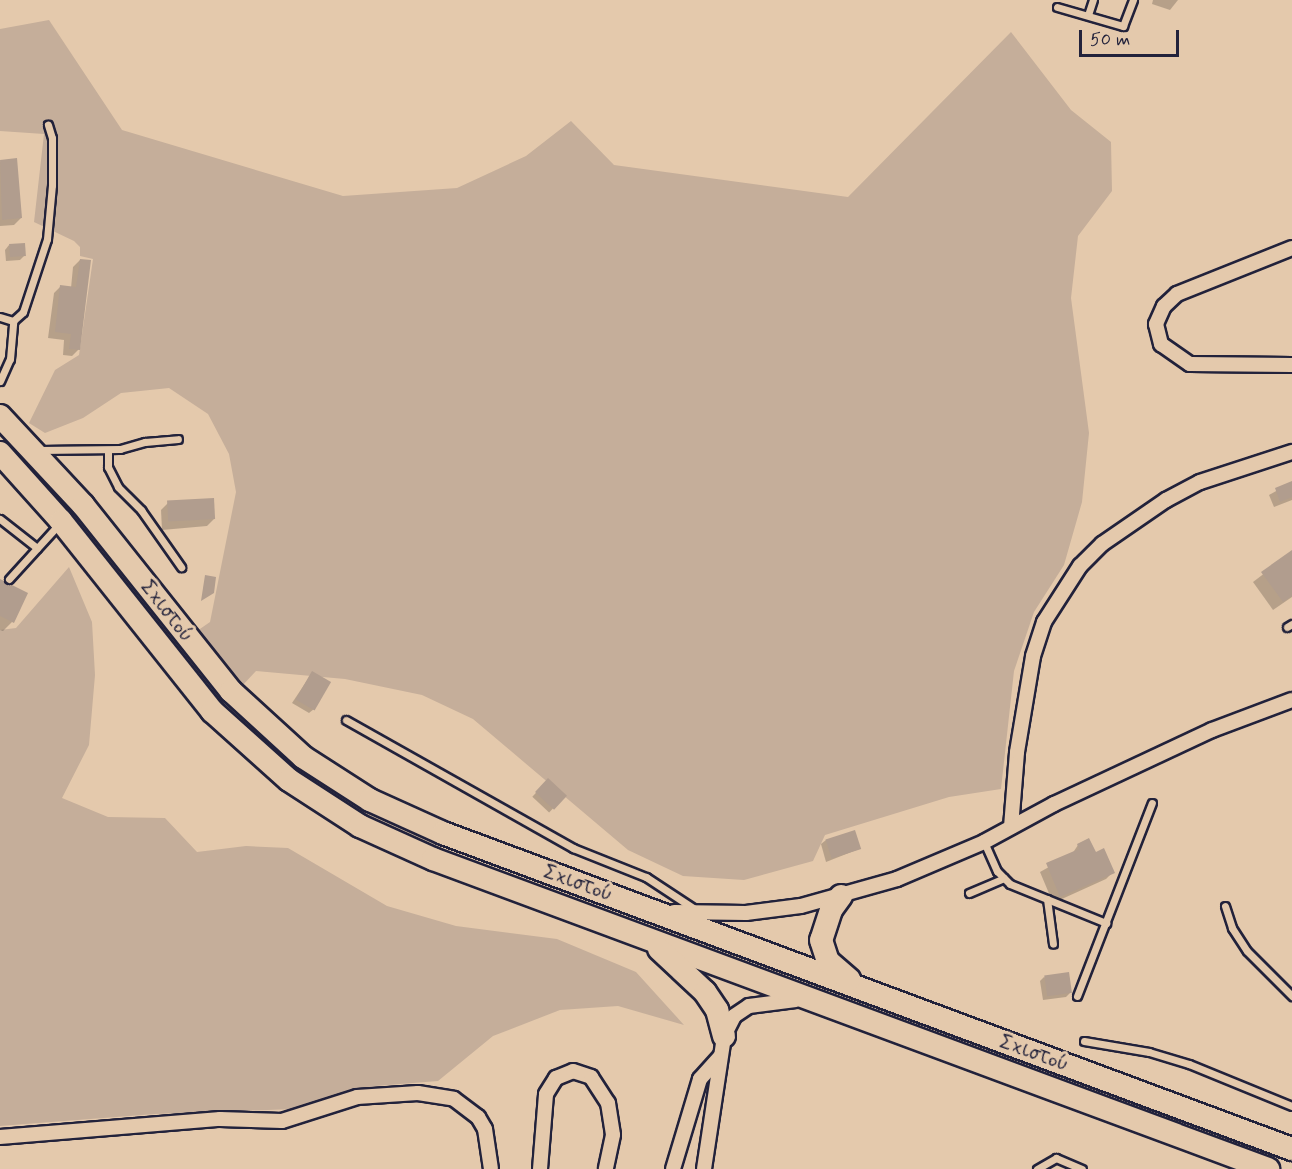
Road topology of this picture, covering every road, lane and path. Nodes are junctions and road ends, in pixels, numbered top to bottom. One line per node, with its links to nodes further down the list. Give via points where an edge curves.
1 (1093, 0): 4 (lane)
2 (1133, 0): 4 (lane, via 1123,26)
3 (1057, 7): 4 (lane)
4 (1088, 15)
5 (48, 125): 8 (lane, via 52,138 52,185 47,239 32,293 23,312)
6 (1292, 248): 9 (street, via 1177,294 1164,306 1156,324 1161,344 1190,364)
7 (0, 318): 8 (lane)
8 (13, 321): 10 (lane, via 12,350)
9 (1292, 365)
10 (0, 381)
11 (0, 416): 13 (main road, Σχιστού)
12 (178, 439): 14 (lane)
13 (35, 450): 14 (lane); 32 (main road, Σχιστού, via 231,691 303,757 408,819)
14 (108, 450): 20 (lane, via 108,467 118,487 141,510)
15 (0, 453): 18 (main road, Σχιστού)
16 (1292, 453): 25 (street, via 1200,482 1166,500 1102,544 1080,566 1044,622 1033,656 1017,752)
17 (0, 519): 19 (lane)
18 (61, 521): 19 (lane); 35 (main road, Σχιστού, via 212,711 249,747 314,798 398,845)
19 (37, 548): 21 (lane)
20 (180, 567)
21 (9, 579)
22 (1292, 700): 25 (street, via 1212,730)
23 (346, 720): 33 (lane, via 573,848 646,877)
24 (1152, 803): 34 (lane)
25 (1011, 827): 26 (street)
26 (984, 842): 27 (lane, via 997,871); 29 (street, via 897,879)
27 (1005, 878): 28 (lane); 30 (lane)
28 (969, 893)
29 (841, 896): 33 (street, via 801,906); 37 (main road, via 822,932 822,949 844,976)
30 (1047, 899): 34 (lane); 36 (lane)
31 (1225, 906): 39 (lane, via 1232,928 1247,951)
32 (651, 910): 33 (street); 37 (main road, Σχιστού)
33 (703, 914)
34 (1106, 923): 38 (lane)
35 (641, 935): 40 (main road, Σχιστού); 42 (main road, via 698,983 717,1010)
36 (1053, 944)
37 (870, 993): 45 (main road, Σχιστού)
38 (1077, 996)
39 (1292, 996)
40 (811, 1000): 42 (street, via 775,1000 749,1006 734,1016); 53 (main road, Σχιστού)
41 (1084, 1041): 43 (lane, via 1149,1052 1189,1064)
42 (722, 1046): 49 (street, via 700,1079); 50 (street)
43 (1292, 1106)
44 (0, 1137): 46 (street, via 220,1119 282,1121 357,1097 418,1093 454,1099 473,1112 485,1129)
45 (1292, 1149)
46 (491, 1169)
47 (540, 1169): 48 (street, via 546,1094 556,1078 573,1071 591,1077 608,1103 612,1135)
48 (606, 1169)
49 (672, 1169)
50 (704, 1169)
51 (1037, 1169): 52 (lane, via 1056,1158)
52 (1082, 1169)
53 (1268, 1169)

